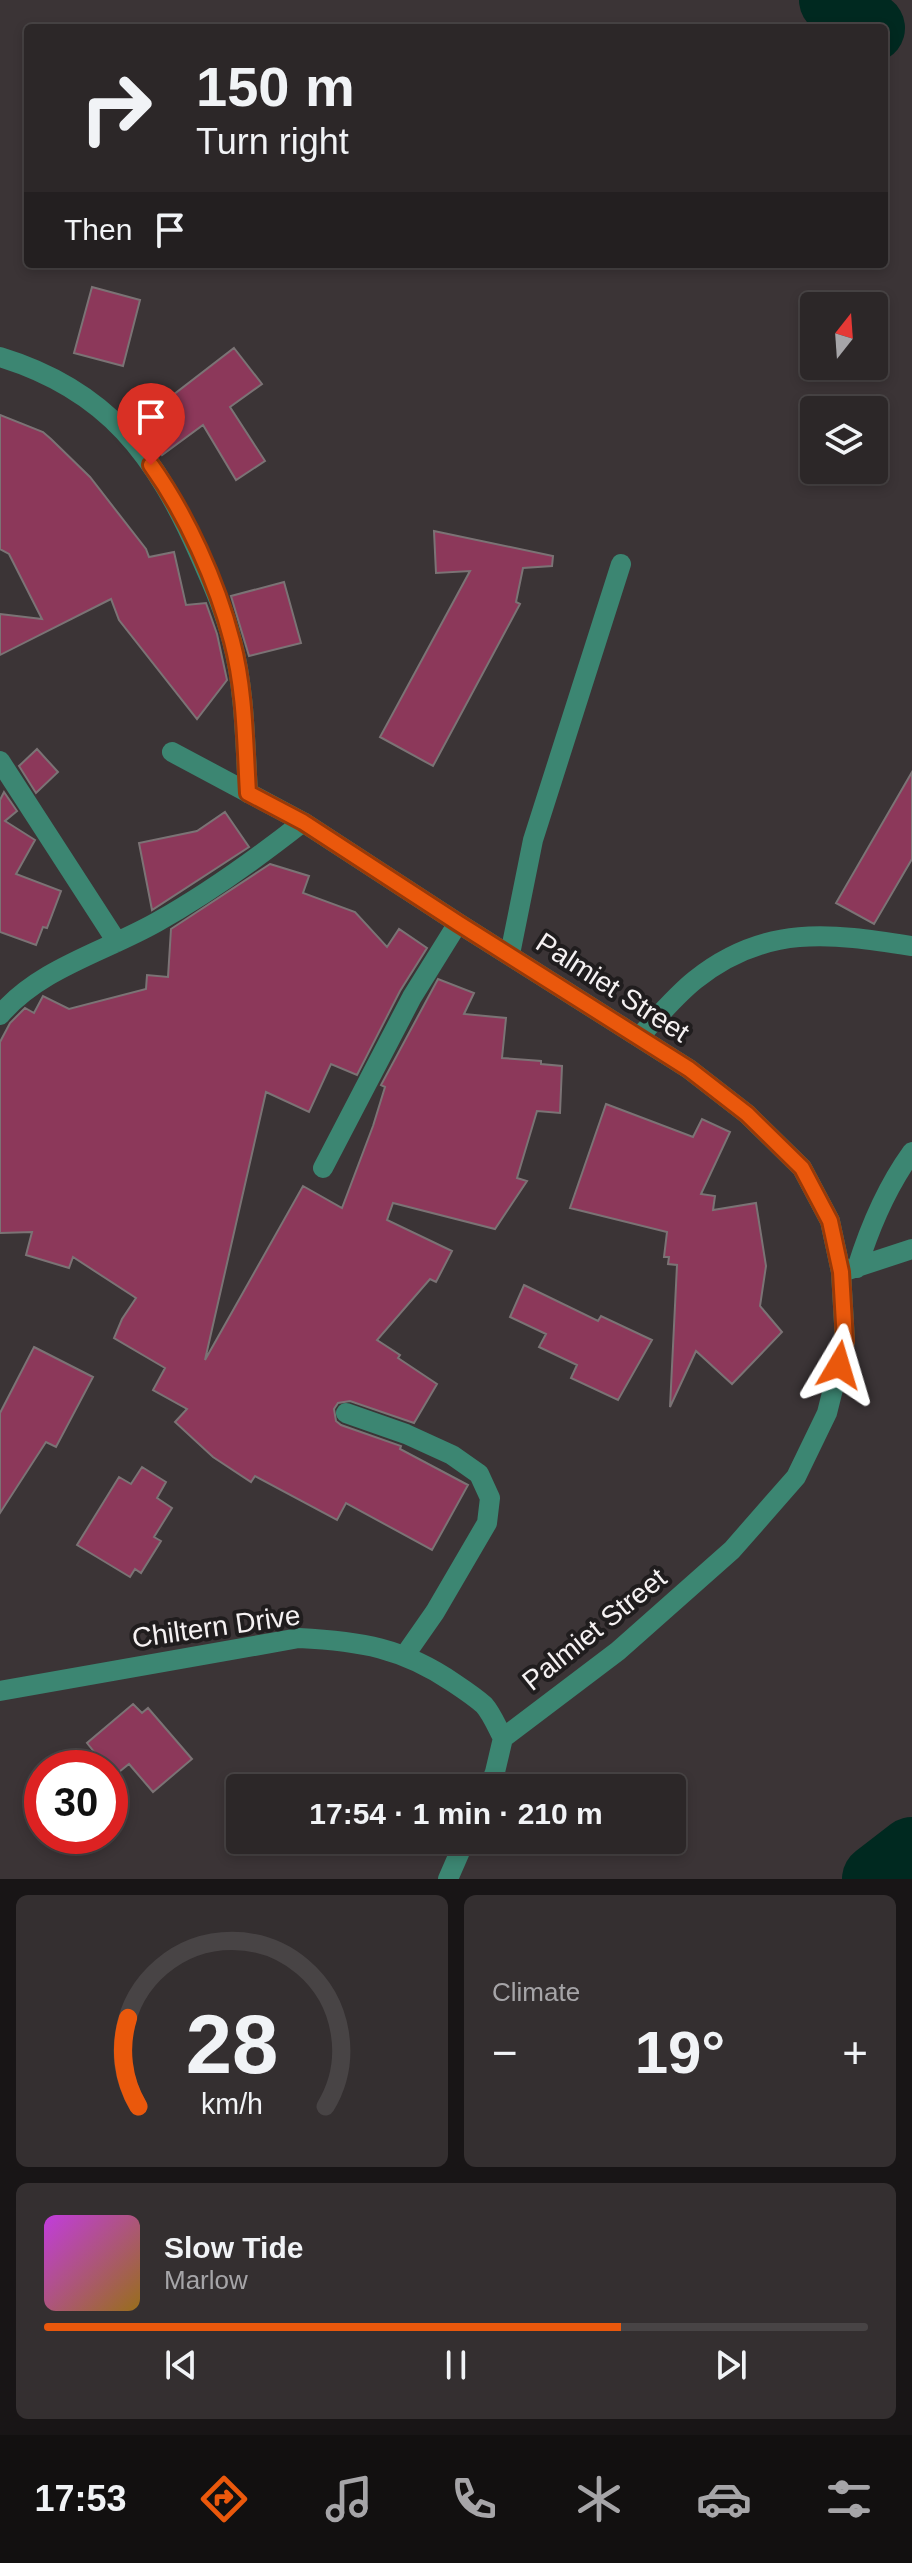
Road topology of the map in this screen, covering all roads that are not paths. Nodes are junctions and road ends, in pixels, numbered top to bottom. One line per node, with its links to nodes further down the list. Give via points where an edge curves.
1 (0, 357): 5 (street, via 72,388 102,410 138,446 164,483 212,582 232,641 242,693)
2 (621, 564): 10 (street, via 533,840)
3 (172, 752): 5 (street, Palmiet Street)
4 (0, 761): 8 (street)
5 (248, 793): 6 (street, Palmiet Street)
6 (303, 822): 7 (street, Palmiet Street); 8 (street, via 238,874)
7 (458, 923): 10 (street, Palmiet Street); 14 (street, via 412,997)
8 (117, 942): 11 (street, via 35,982)
9 (912, 946): 12 (street, via 856,937 794,936 740,951 695,980)
10 (510, 954): 12 (street, Palmiet Street)
11 (0, 1015)
12 (639, 1037): 16 (street, Palmiet Street, via 747,1114 802,1168)
13 (912, 1152): 16 (street, via 884,1195)
14 (323, 1168)
15 (912, 1249): 16 (street)
16 (849, 1270): 20 (street, Palmiet Street, via 845,1341 827,1413 796,1477 732,1550 618,1651)
17 (346, 1413): 18 (street, via 452,1455 479,1474 490,1498 487,1523)
18 (405, 1655): 19 (street, Chiltern Drive, via 366,1644 299,1638); 20 (street, Chiltern Drive, via 430,1666 484,1706)
19 (0, 1691)
20 (503, 1738): 21 (street)
21 (494, 1774)
22 (459, 1854): 23 (street)
23 (448, 1879)

